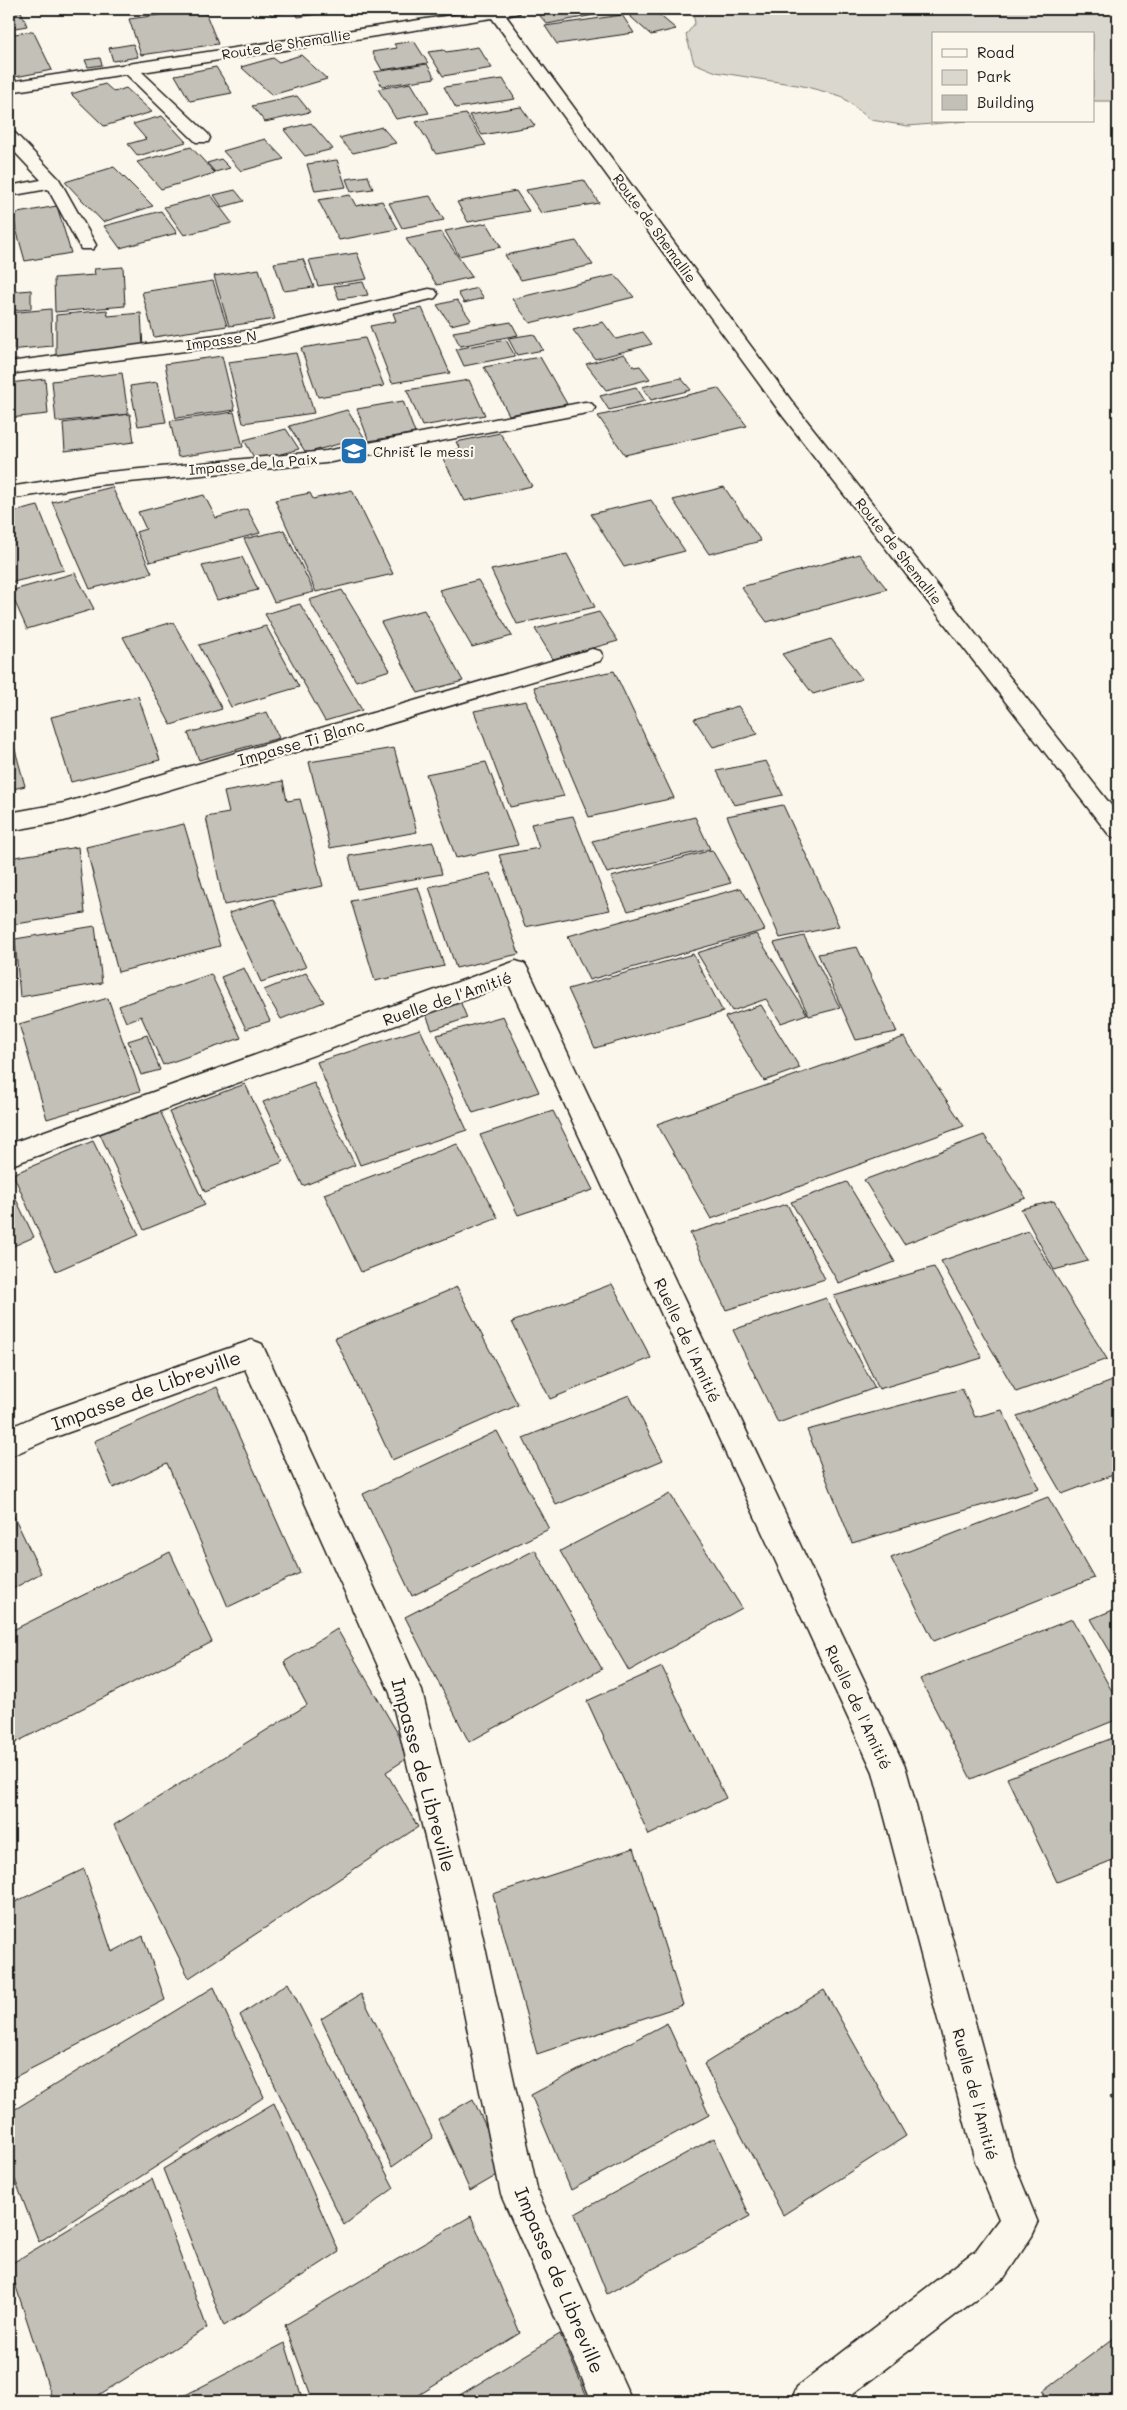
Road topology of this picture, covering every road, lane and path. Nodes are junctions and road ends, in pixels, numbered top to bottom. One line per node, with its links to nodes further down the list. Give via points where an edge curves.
1 (505, 11): 2 (street, Route de Shemallie); 15 (street, Route de Shemallie, via 789,411)
2 (129, 68): 3 (street, Route de Shemallie); 5 (street)
3 (9, 87)
4 (9, 137): 6 (street)
5 (202, 138)
6 (53, 183): 7 (street); 8 (street)
7 (9, 191)
8 (87, 245)
9 (429, 294): 10 (street, Impasse N, via 254,336)
10 (9, 368)
11 (585, 408): 12 (street, Impasse de la Paix, via 326,457 98,479)
12 (9, 493)
13 (592, 656): 14 (street, Impasse Ti Blanc, via 64,812)
14 (9, 822)
15 (1118, 830)
16 (9, 1155): 19 (street, Ruelle de l'Amitié, via 516,972 889,1769 994,2162 1018,2223 990,2264)
17 (9, 1443): 18 (street, Impasse de Libreville, via 38,1429 252,1353 406,1691 463,1924 520,2195)
18 (612, 2401)
19 (810, 2401)

